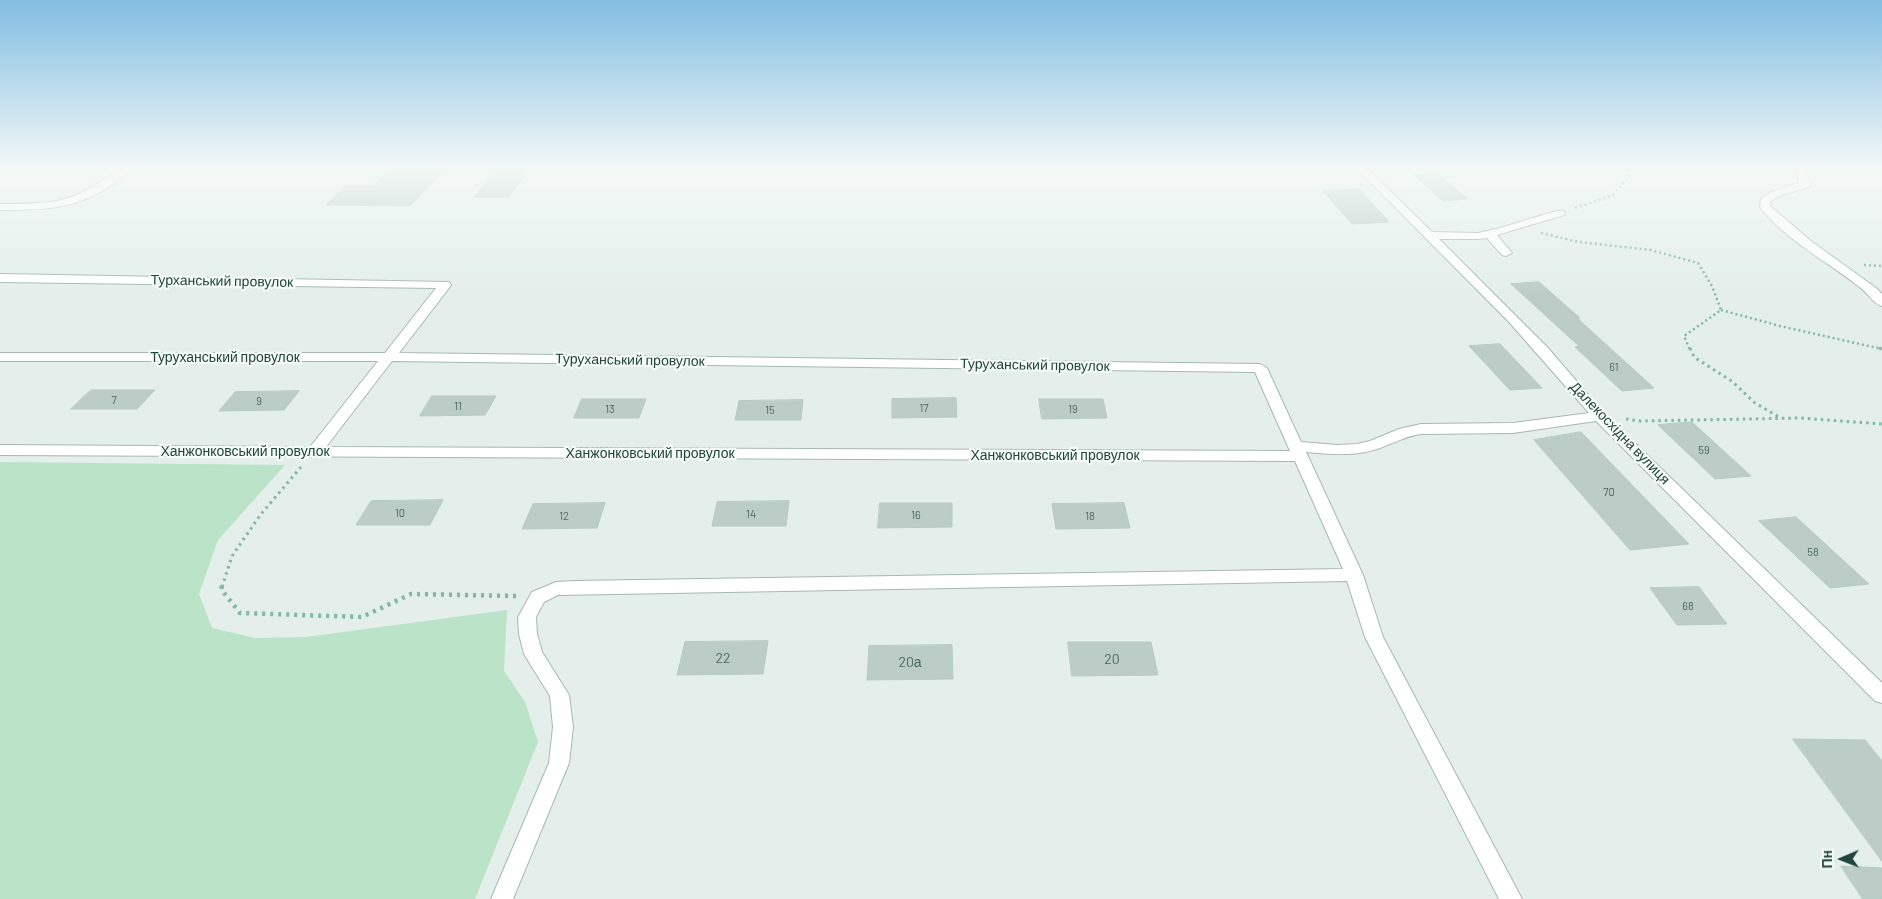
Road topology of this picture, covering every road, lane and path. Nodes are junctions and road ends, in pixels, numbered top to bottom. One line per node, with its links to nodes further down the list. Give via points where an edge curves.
1 (1403, 210): 7 (street, Далекосхідна вулиця)
2 (1569, 210): 4 (path)
3 (1767, 210): 10 (street, via 1877,294)
4 (1560, 213): 6 (street)
5 (1537, 231): 11 (path, via 1570,240 1648,249 1698,263 1712,286)
6 (1490, 234): 7 (street); 8 (street)
7 (1428, 235): 15 (street, Далекосхідна вулиця, via 1518,325)
8 (1506, 253)
9 (0, 278): 14 (street, Турханський провулок, via 445,285)
10 (1882, 302)
11 (1720, 310): 12 (path); 16 (path, via 1684,336 1694,356 1732,382 1755,403)
12 (1882, 348)
13 (0, 357): 14 (street, Туруханський провулок)
14 (388, 357): 19 (street, Туруханський провулок, via 1260,368); 20 (street)
15 (1599, 416): 16 (path, via 1640,421); 19 (street, Ханжонковський провулок, via 1513,428 1421,429 1357,449); 23 (street, Далекосхідна вулиця)
16 (1781, 418): 17 (path)
17 (1882, 424)
18 (0, 450): 20 (street, Ханжонковський провулок)
19 (1297, 451): 20 (street, Ханжонковський провулок); 21 (street)
20 (314, 452): 22 (path, via 261,514 232,556 222,589 240,614 362,617 411,594)
21 (1354, 574): 22 (street, via 574,588 556,589); 25 (street, via 1374,637)
22 (538, 597): 24 (street, via 527,617 528,634 533,654 559,695 563,727 559,763)
23 (1882, 695)
24 (502, 899)
25 (1511, 899)

